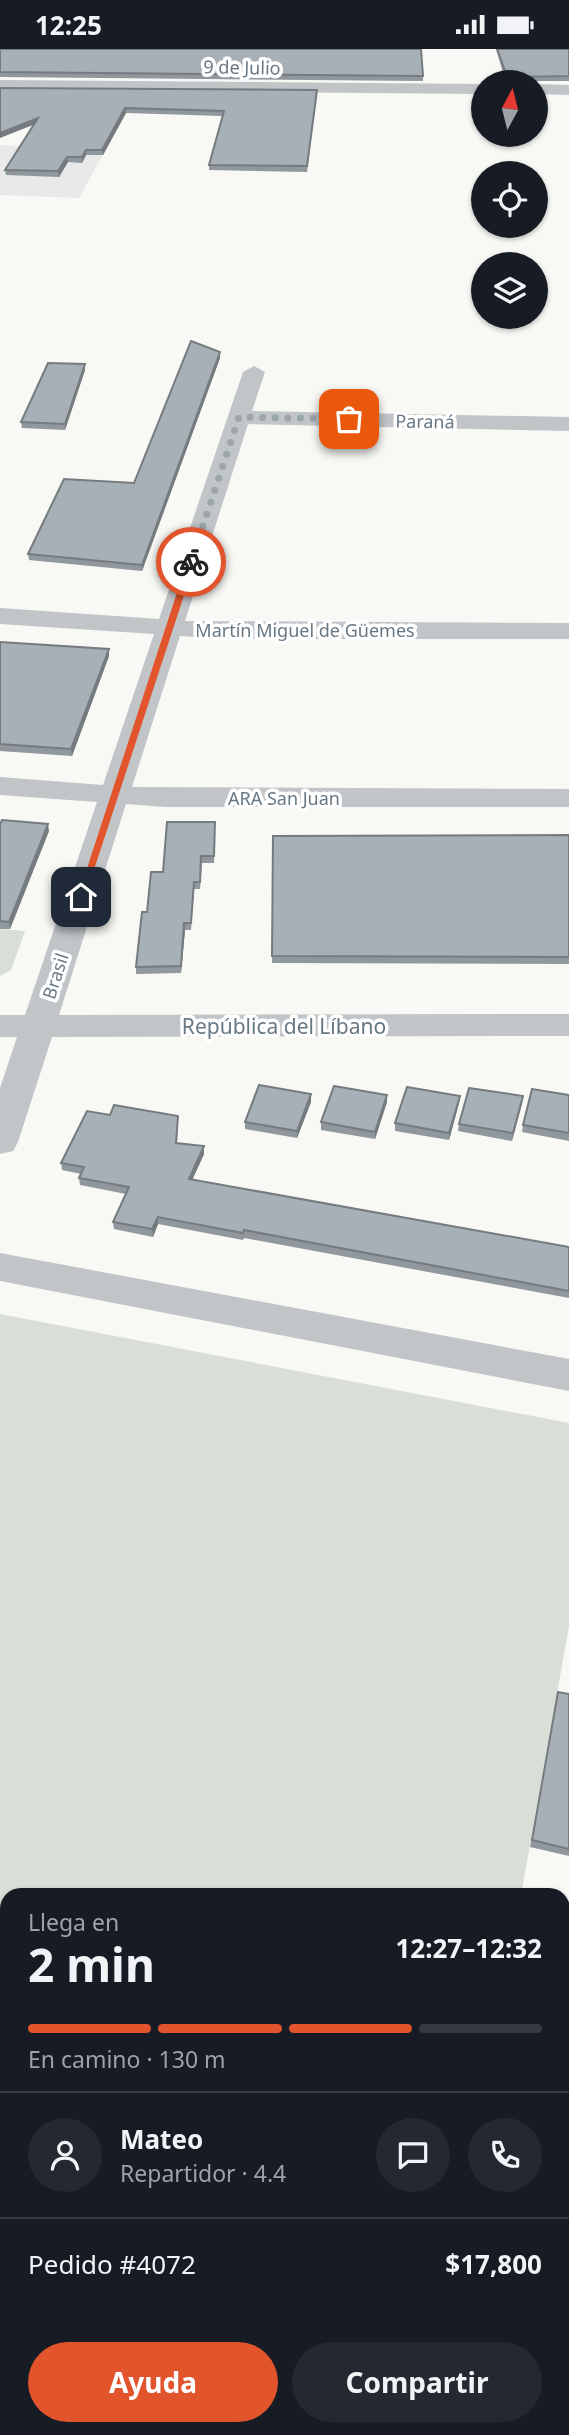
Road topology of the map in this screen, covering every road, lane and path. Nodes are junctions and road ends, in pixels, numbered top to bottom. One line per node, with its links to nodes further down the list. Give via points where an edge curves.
1 (0, 85): 2 (street, 9 de Julio)
2 (471, 89)
3 (548, 89): 4 (street)
4 (569, 90)
5 (254, 372): 6 (street, Brasil)
6 (239, 417): 7 (street, Paraná); 9 (street, Brasil)
7 (569, 424)
8 (0, 616): 9 (street, Martín Miguel de Güemes)
9 (169, 628): 10 (street, Martín Miguel de Güemes); 12 (street, Brasil)
10 (569, 631)
11 (0, 786): 12 (street, ARA San Juan)
12 (115, 795): 13 (street, ARA San Juan); 16 (street, Brasil)
13 (569, 798)
14 (569, 1025): 16 (street, República del Líbano)
15 (0, 1026): 16 (street, República del Líbano)
16 (38, 1026): 17 (street, Brasil)
17 (0, 1142)
18 (0, 1267): 19 (street)
19 (569, 1375)

